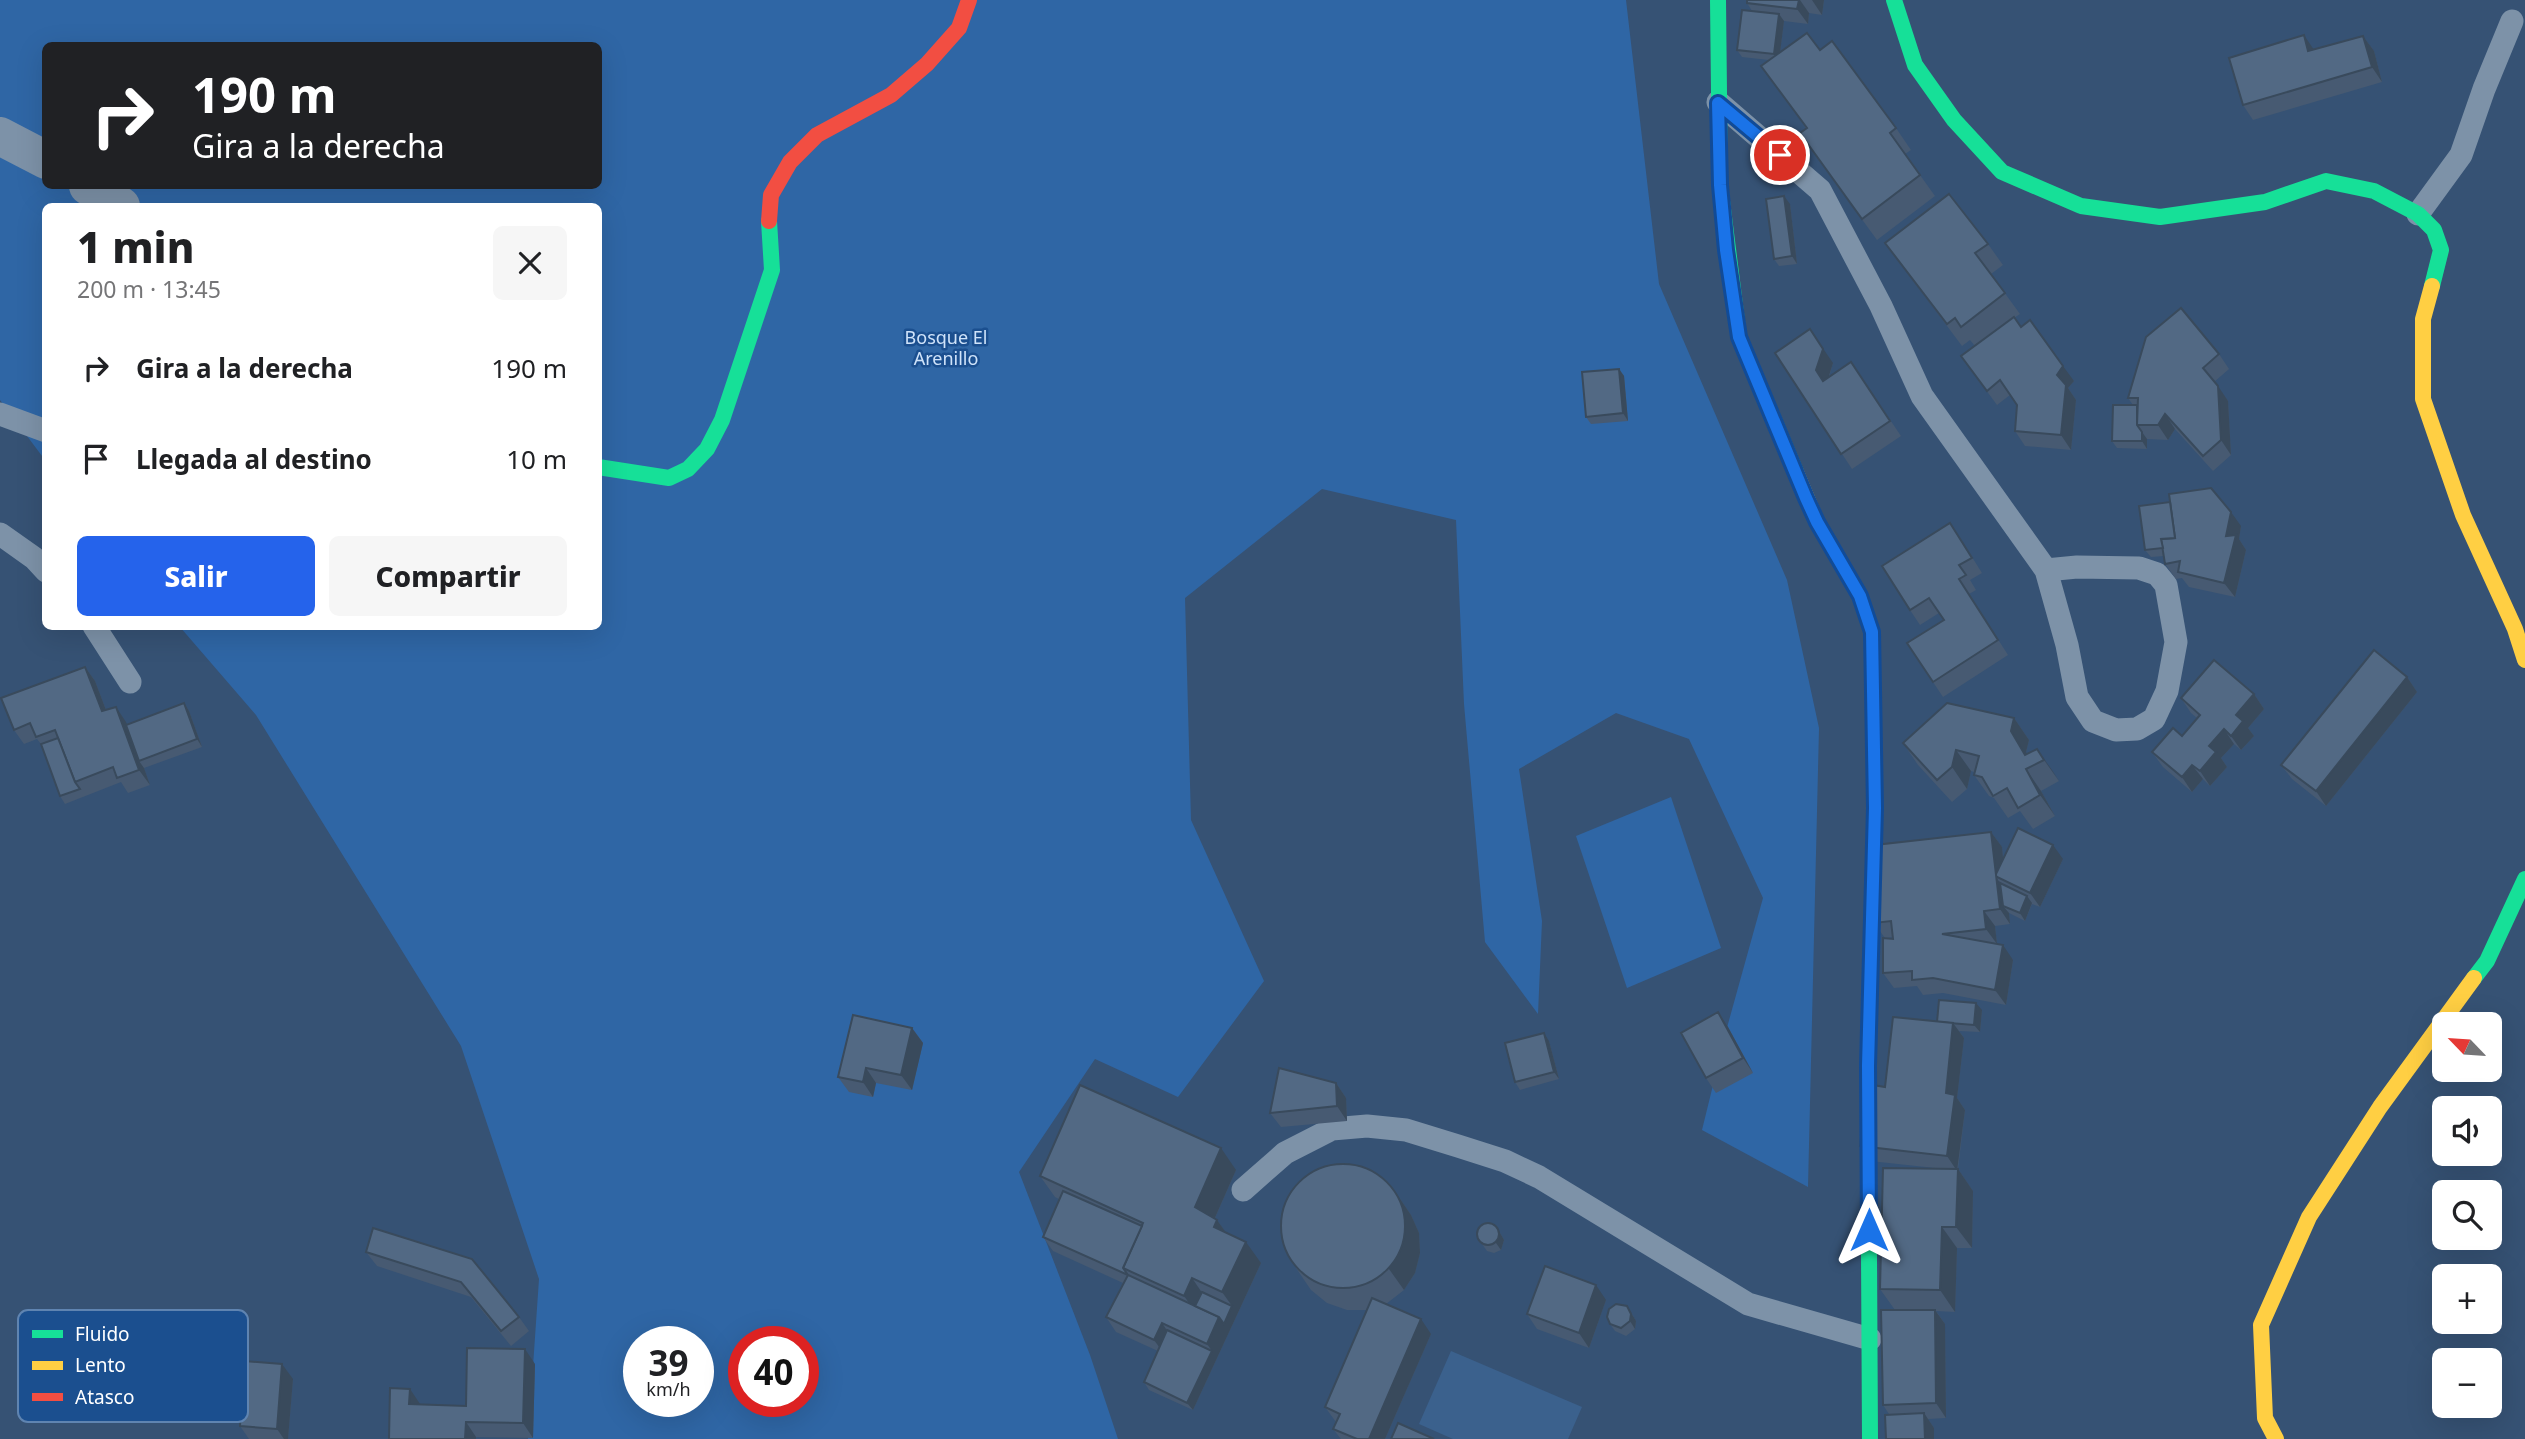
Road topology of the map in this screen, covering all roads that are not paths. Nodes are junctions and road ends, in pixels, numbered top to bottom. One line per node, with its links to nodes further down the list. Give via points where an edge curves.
1 (969, 0): 13 (street, via 959,28 927,64 891,95 817,135 790,162 771,195 768,233 772,270 722,420 707,449 688,469 669,478)
2 (1718, 0): 5 (street)
3 (1894, 0): 10 (street, via 1915,65 1954,120 2002,172 2081,206 2160,217 2265,202 2326,181 2374,191)
4 (2512, 21): 10 (lane, via 2461,155)
5 (1718, 103): 16 (lane, via 1820,190 1922,396); 22 (street, via 1720,185 1739,337 1806,498 1860,596 1872,632)
6 (0, 136): 7 (street)
7 (42, 158)
8 (93, 189): 9 (street)
9 (116, 203)
10 (2418, 214): 18 (street, via 2434,230 2441,250 2423,319 2423,400 2463,515)
11 (0, 414): 12 (lane)
12 (42, 430)
13 (602, 468)
14 (0, 534): 15 (lane)
15 (42, 567)
16 (2046, 570): 16 (lane, via 2082,705 2094,720 2116,730 2137,729 2154,719 2167,691 2176,642 2166,585 2157,574 2139,568)
17 (97, 630): 19 (lane)
18 (2525, 660)
19 (130, 682)
20 (2525, 879): 24 (street, via 2487,961 2380,1107 2309,1217 2261,1325 2265,1418)
21 (1243, 1190): 22 (lane, via 1284,1153 1332,1129 1406,1130 1505,1161 1539,1177 1748,1304)
22 (1870, 1339): 23 (street)
23 (1870, 1439)
24 (2276, 1439)

